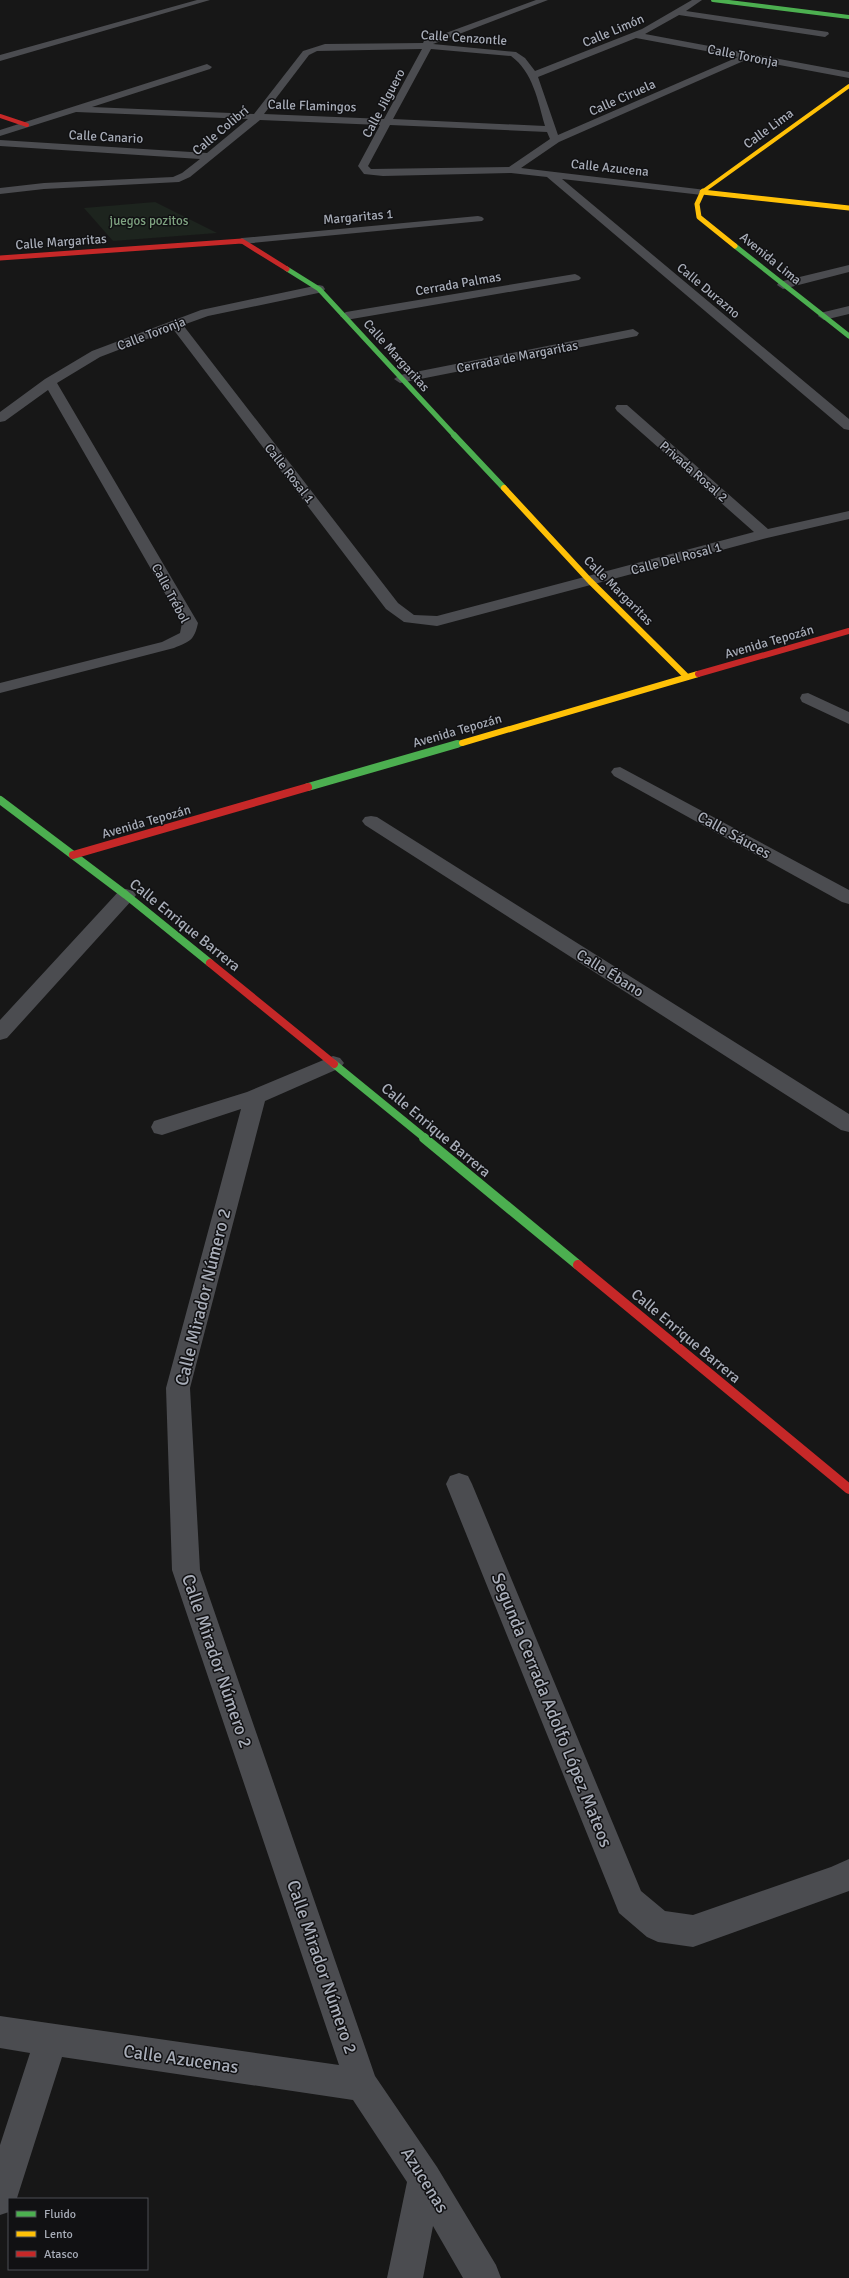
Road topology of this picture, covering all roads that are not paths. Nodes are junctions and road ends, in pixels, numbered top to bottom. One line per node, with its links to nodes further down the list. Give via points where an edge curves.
1 (206, 0): 13 (street)
2 (544, 0): 10 (street)
3 (698, 0): 5 (street, Calle Limón)
4 (713, 0): 6 (street)
5 (677, 12): 7 (street); 8 (street, Calle Limón)
6 (849, 17)
7 (825, 34)
8 (637, 35): 12 (street, Calle Toronja); 15 (street, Calle Limón)
9 (428, 46): 10 (street, Calle Cenzontle); 15 (street, Calle Cenzontle, via 513,54); 21 (street, Calle Jilguero)
10 (417, 47): 11 (street, Calle Cenzontle)
11 (314, 49): 20 (street, Calle Colibrí, via 306,53)
12 (748, 56): 16 (street, Calle Toronja); 25 (street, Calle Ciruela)
13 (0, 58)
14 (207, 67): 18 (street)
15 (534, 75): 23 (street, Calle Cenzontle)
16 (849, 75)
17 (846, 90): 32 (street, Calle Lima)
18 (74, 109): 20 (street, Calle Flamingos); 22 (street)
19 (0, 116): 22 (street)
20 (258, 117): 21 (street, Calle Flamingos); 27 (street, Calle Colibrí)
21 (388, 121): 23 (street, Calle Flamingos); 29 (street, Calle Jilguero, via 363,166)
22 (27, 125): 24 (street)
23 (550, 129): 25 (street, Calle Cenzontle)
24 (1, 132)
25 (555, 140): 28 (street, Calle Ciruela)
26 (0, 144): 27 (street, Calle Canario)
27 (209, 156): 31 (street, Calle Colibrí, via 186,175 175,180 44,186)
28 (511, 170): 29 (street, Calle Azucena); 30 (street, Calle Azucena)
29 (368, 172)
30 (551, 175): 32 (street, Calle Azucena); 51 (street, Calle Durazno)
31 (0, 191)
32 (702, 192): 33 (street, Calle Azucena); 39 (street, Avenida Lima, via 695,209 699,217)
33 (849, 208)
34 (478, 219): 35 (street, Margaritas 1)
35 (242, 241): 36 (street, Calle Margaritas); 40 (street, Calle Margaritas)
36 (0, 258)
37 (849, 268): 39 (street)
38 (574, 278): 42 (street, Cerrada Palmas)
39 (783, 285): 43 (street, Avenida Lima)
40 (319, 289): 42 (street, Calle Margaritas); 44 (street, Calle Toronja, via 205,313)
41 (849, 310): 43 (street)
42 (346, 316): 47 (street, Calle Margaritas)
43 (824, 316): 46 (street, Avenida Lima)
44 (175, 323): 48 (street, Calle Toronja, via 96,354); 55 (street, Calle Rosal 1, via 392,606)
45 (633, 333): 47 (street, Cerrada de Margaritas)
46 (849, 336)
47 (400, 379): 54 (street, Calle Margaritas)
48 (50, 382): 50 (street, Calle Toronja); 58 (street, Calle Trébol, via 190,623 187,636 168,645)
49 (622, 408): 53 (street, Privada Rosal 2)
50 (0, 418)
51 (849, 426)
52 (849, 516): 53 (street, Calle Del Rosal 1)
53 (765, 534): 54 (street, Calle Del Rosal 1)
54 (590, 581): 55 (street, Calle Del Rosal 1, via 437,621); 57 (street, Calle Margaritas)
55 (410, 619)
56 (849, 632): 57 (street, Avenida Tepozán)
57 (687, 677): 64 (street, Avenida Tepozán)
58 (0, 688)
59 (808, 698): 60 (street)
60 (849, 719)
61 (620, 772): 66 (street, Calle Sáuces)
62 (0, 800): 64 (street, Calle Enrique Barrera)
63 (371, 821): 70 (street, Calle Ébano)
64 (73, 855): 65 (street, Calle Enrique Barrera)
65 (126, 895): 67 (street); 68 (street, Calle Enrique Barrera)
66 (849, 898)
67 (0, 1033)
68 (333, 1063): 69 (street); 73 (street, Calle Enrique Barrera)
69 (255, 1097): 71 (street); 77 (street, Calle Mirador Número 2, via 178,1388 186,1570)
70 (849, 1124)
71 (162, 1127)
72 (459, 1484): 74 (street, Segunda Cerrada Adolfo López Mateos, via 630,1902 658,1926 693,1931 839,1880)
73 (849, 1489)
74 (849, 1874)
75 (0, 2032): 76 (street, Calle Azucenas)
76 (51, 2040): 77 (street, Calle Azucenas); 79 (street)
77 (362, 2085): 78 (street, Azucenas)
78 (425, 2179): 80 (street); 81 (street, Azucenas)
79 (0, 2198)
80 (405, 2278)
81 (484, 2278)

